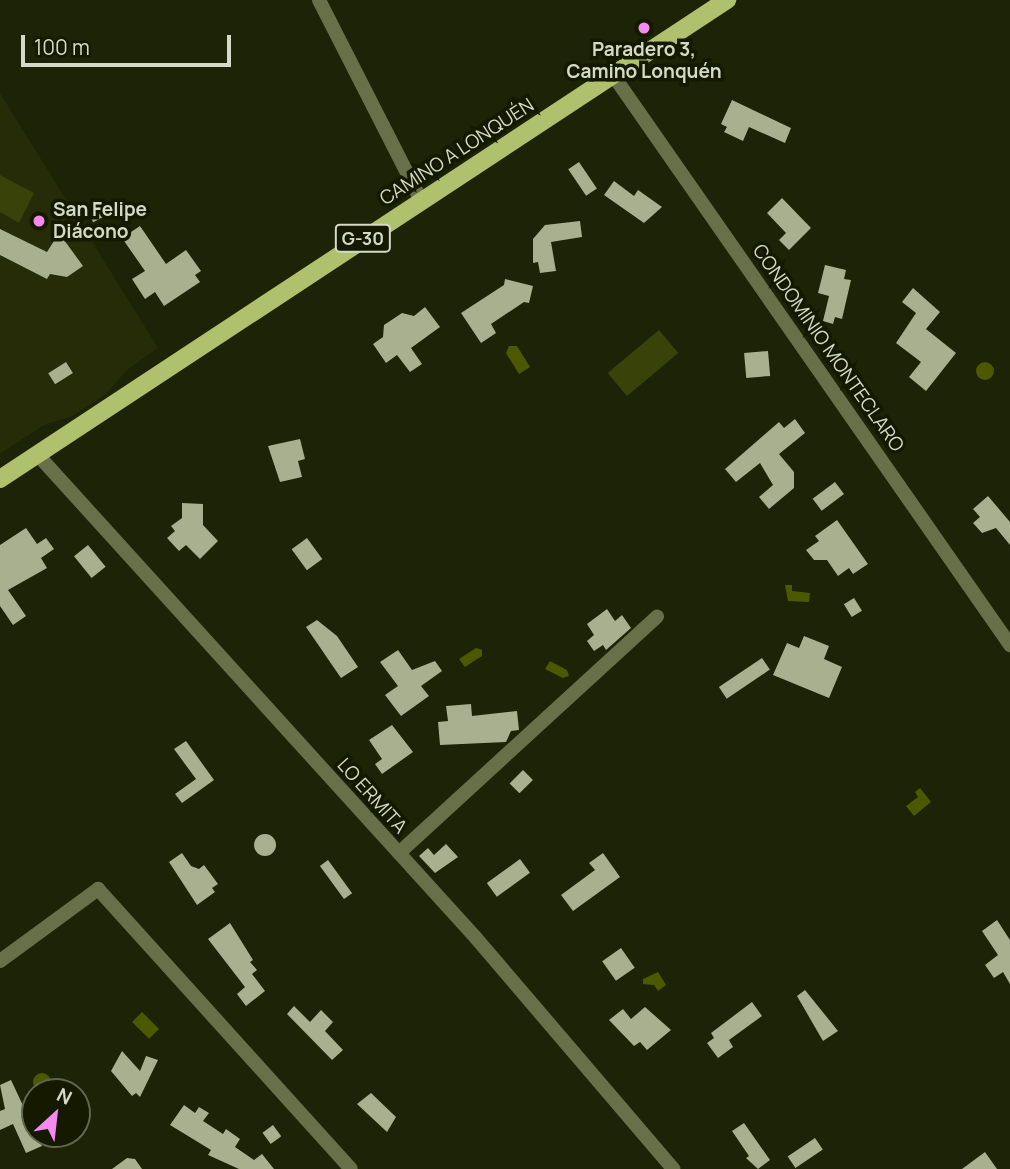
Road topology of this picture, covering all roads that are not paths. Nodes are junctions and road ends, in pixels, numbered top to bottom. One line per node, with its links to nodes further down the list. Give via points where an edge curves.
1 (319, 0): 4 (street)
2 (727, 0): 3 (main road, CAMINO A LONQUÉN / G-30)
3 (613, 75): 4 (main road, CAMINO A LONQUÉN / G-30); 8 (street, CONDOMINIO MONTECLARO)
4 (421, 200): 5 (main road, CAMINO A LONQUÉN / G-30)
5 (37, 454): 6 (main road, CAMINO A LONQUÉN / G-30); 9 (street, LO ERMITA)
6 (0, 479)
7 (657, 617): 9 (street)
8 (1010, 645)
9 (399, 853): 12 (street, LO ERMITA)
10 (0, 961): 11 (street, via 98,889)
11 (351, 1169)
12 (673, 1169)

